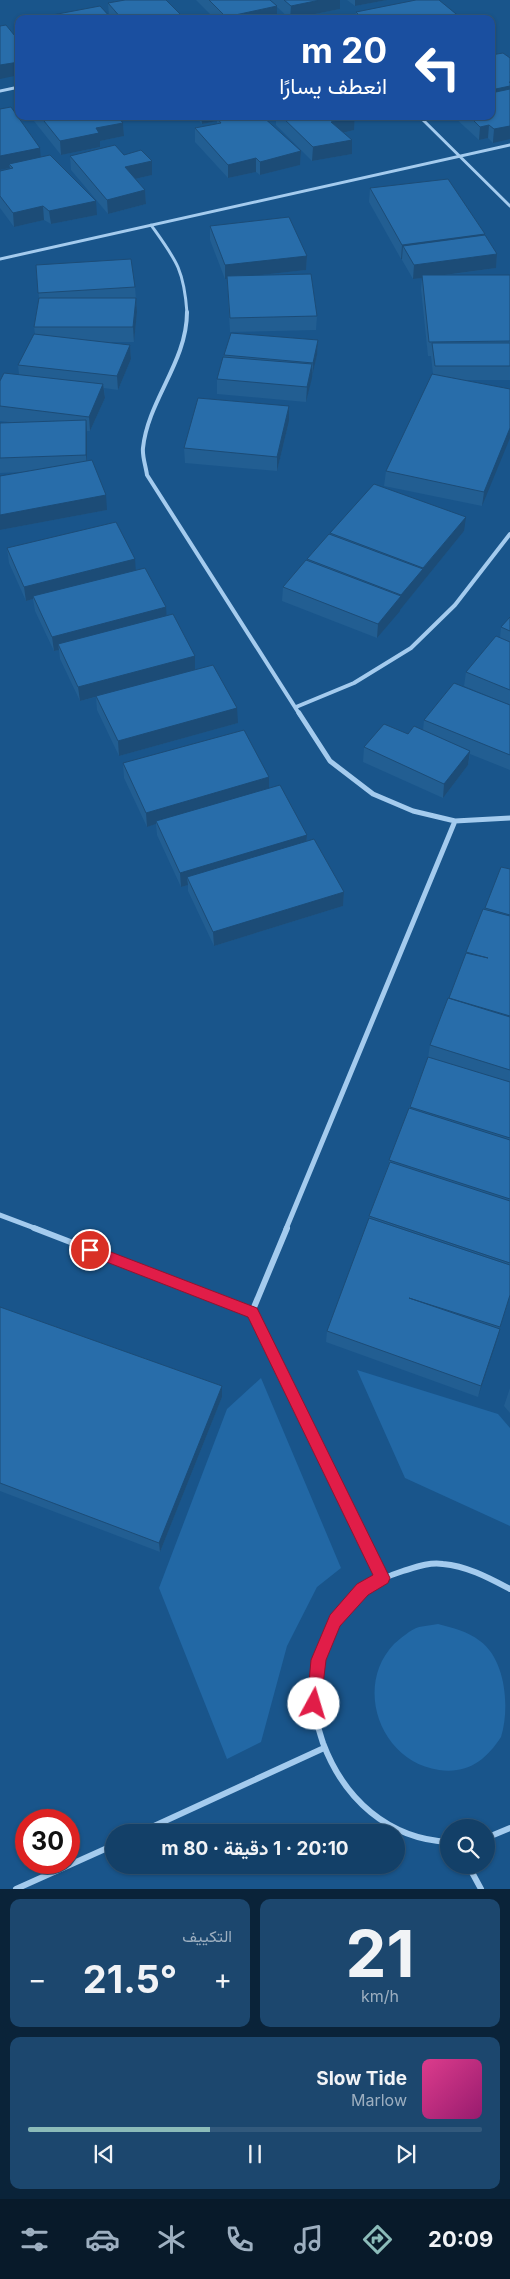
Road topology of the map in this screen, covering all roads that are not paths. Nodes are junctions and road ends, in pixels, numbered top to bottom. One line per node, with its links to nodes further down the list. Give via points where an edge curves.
1 (15, 88): 2 (street)
2 (0, 91)
3 (423, 120): 5 (street)
4 (510, 145): 5 (street)
5 (460, 156): 6 (street); 7 (street)
6 (510, 206)
7 (151, 226): 8 (street); 10 (street, via 175,258 185,284 187,315 181,350 145,440 143,449 147,475)
8 (0, 259)
9 (510, 534): 10 (street, via 455,605 410,648 354,683)
10 (296, 707): 12 (street, via 330,761 373,794 413,811)
11 (510, 818): 12 (street)
12 (455, 821): 14 (street)
13 (0, 1215): 14 (street)
14 (252, 1312): 15 (street)
15 (382, 1578): 16 (street, via 397,1571 435,1564 474,1570); 17 (street, via 362,1590 335,1620 319,1660 314,1704)
16 (510, 1589)
17 (324, 1748): 18 (street); 21 (street, via 349,1792 386,1825 430,1842)
18 (158, 1824)
19 (510, 1828): 20 (street)
20 (495, 1834)
21 (440, 1842)
22 (105, 1849): 24 (street)
23 (472, 1874): 25 (street)
24 (16, 1889)
25 (480, 1889)

